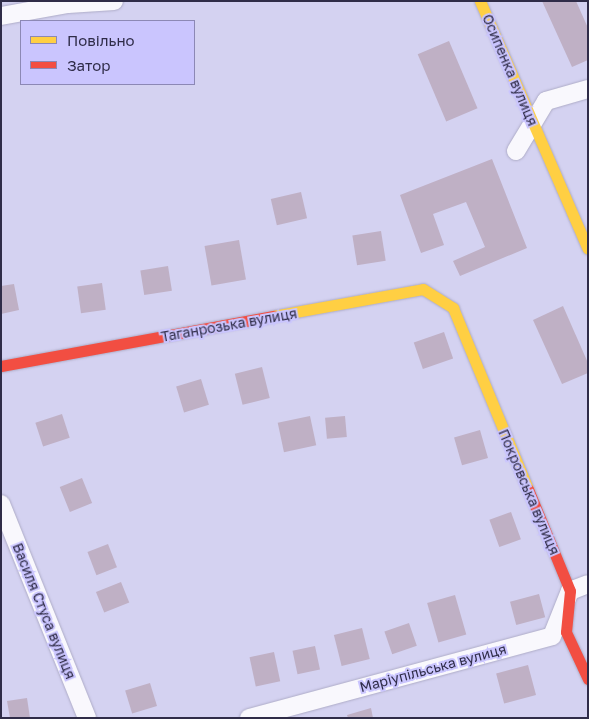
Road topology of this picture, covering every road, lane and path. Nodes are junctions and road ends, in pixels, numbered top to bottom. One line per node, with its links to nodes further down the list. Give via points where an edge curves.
1 (114, 1): 3 (street, via 68,4)
2 (480, 1): 5 (street, Осипенка вулиця, via 525,107)
3 (1, 16)
4 (588, 89): 5 (street, via 546,101)
5 (534, 119): 6 (street); 7 (street, Осипенка вулиця, via 538,139)
6 (516, 151)
7 (588, 249)
8 (453, 308): 9 (street, Таганрозька вулиця, via 423,289); 12 (street, Покровська вулиця)
9 (1, 366)
10 (1, 504): 14 (street, Василя Стуса вулиця)
11 (588, 584): 12 (street)
12 (570, 591): 13 (street, Покровська вулиця, via 566,632); 15 (street, Маріупільська вулиця, via 552,636)
13 (588, 679)
14 (87, 718)
15 (249, 718)

